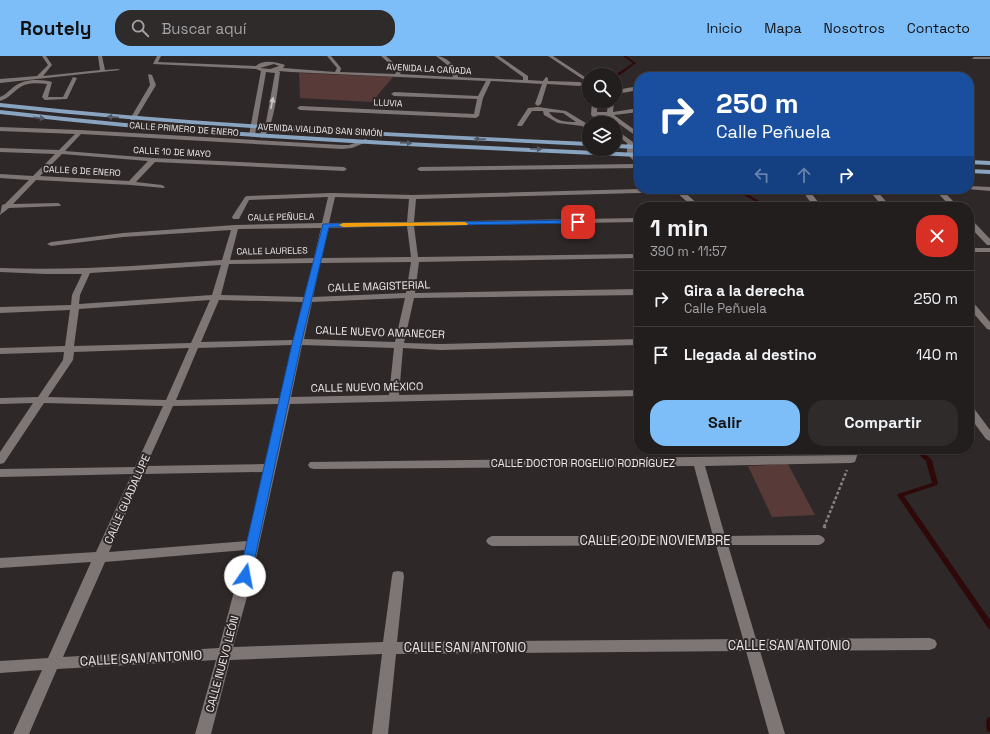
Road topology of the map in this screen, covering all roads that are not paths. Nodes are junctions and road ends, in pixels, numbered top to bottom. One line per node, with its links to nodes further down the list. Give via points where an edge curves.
1 (44, 56): 23 (street, via 50,65)
2 (100, 56): 17 (street)
3 (159, 56): 13 (street, via 156,63 219,64)
4 (270, 56): 12 (street)
5 (329, 56): 18 (street)
6 (383, 56): 19 (street)
7 (438, 56): 21 (street, via 454,69)
8 (496, 56): 25 (street)
9 (550, 56): 28 (street)
10 (974, 58): 11 (street)
11 (990, 58)
12 (274, 63): 13 (street, via 260,65); 14 (street)
13 (257, 68): 16 (street)
14 (279, 68): 16 (street); 18 (street, AVENIDA LA CAÑADA); 52 (street, one-way to 14)
15 (118, 70): 17 (street)
16 (264, 70): 51 (street)
17 (103, 71): 23 (street)
18 (338, 71): 19 (street, AVENIDA LA CAÑADA)
19 (398, 73): 21 (street, AVENIDA LA CAÑADA)
20 (150, 75): 47 (street, via 153,85)
21 (455, 76): 22 (street, AVENIDA LA CAÑADA)
22 (474, 77): 25 (street, AVENIDA LA CAÑADA); 26 (street, AVENIDA LA CAÑADA)
23 (38, 78): 29 (street)
24 (75, 78): 35 (street, via 65,98 47,99 45,97 50,83 44,82 22,84 10,95)
25 (526, 79): 26 (street, AVENIDA LA CAÑADA); 27 (street, AVENIDA LA CAÑADA)
26 (489, 80): 34 (street)
27 (545, 80): 30 (street, AVENIDA LA CAÑADA); 36 (street)
28 (582, 80)
29 (0, 81)
30 (582, 82)
31 (634, 89): 32 (street)
32 (622, 90)
33 (394, 94): 34 (street, LLUVIA)
34 (480, 98): 38 (street, LLUVIA, via 476,116)
35 (0, 99)
36 (538, 104)
37 (0, 105): 47 (main road, AVENIDA VIALIDAD SAN SIMÓN, one-way to 37)
38 (300, 108)
39 (594, 108): 44 (street)
40 (610, 108): 45 (street)
41 (546, 110): 48 (street, via 569,113); 49 (street, via 530,110); 50 (street, via 546,114 556,122)
42 (634, 111): 45 (street)
43 (0, 112): 56 (main road, AVENIDA VIALIDAD SAN SIMÓN, one-way to 56, via 79,123)
44 (594, 113): 45 (street); 46 (street)
45 (610, 114): 55 (street)
46 (595, 116)
47 (133, 119): 51 (main road, AVENIDA VIALIDAD SAN SIMÓN)
48 (582, 122)
49 (520, 125)
50 (582, 126)
51 (253, 127): 52 (main road, AVENIDA VIALIDAD SAN SIMÓN); 56 (street)
52 (267, 128): 57 (street); 63 (main road, AVENIDA VIALIDAD SAN SIMÓN, one-way to 52)
53 (0, 129): 54 (street, CALLE PRIMERO DE ENERO)
54 (80, 132): 62 (street, CALLE PRIMERO DE ENERO); 68 (street)
55 (634, 133)
56 (252, 135): 57 (main road, AVENIDA VIALIDAD SAN SIMÓN)
57 (262, 136): 58 (main road, AVENIDA VIALIDAD SAN SIMÓN)
58 (271, 137): 61 (main road, AVENIDA VIALIDAD SAN SIMÓN); 62 (street)
59 (634, 137): 60 (street)
60 (624, 138): 65 (street, via 630,142)
61 (366, 141): 62 (street, CALLE PRIMERO DE ENERO, via 357,146 346,147); 69 (main road, AVENIDA VIALIDAD SAN SIMÓN, one-way to 69)
62 (265, 143)
63 (582, 144)
64 (622, 146): 65 (main road)
65 (630, 146): 66 (main road); 69 (street)
66 (634, 146)
67 (0, 150): 68 (street, CALLE 10 DE MAYO)
68 (60, 152): 72 (street, CALLE 10 DE MAYO); 81 (street)
69 (630, 154): 70 (main road, AVENIDA VIALIDAD SAN SIMÓN); 71 (street)
70 (634, 154)
71 (634, 159)
72 (153, 160): 76 (street, CALLE 10 DE MAYO); 82 (street)
73 (974, 162): 74 (main road)
74 (990, 163)
75 (634, 165): 77 (street)
76 (344, 169)
77 (420, 169)
78 (974, 171): 79 (main road)
79 (990, 172)
80 (0, 176): 81 (street, CALLE 6 DE ENERO)
81 (36, 177): 82 (street, CALLE 6 DE ENERO); 98 (street)
82 (131, 183): 83 (street, CALLE 6 DE ENERO)
83 (162, 187)
84 (974, 188): 85 (street)
85 (990, 189)
86 (634, 190): 92 (street)
87 (683, 194): 93 (street)
88 (808, 194): 94 (street)
89 (875, 194): 95 (street)
90 (942, 194): 96 (street)
91 (332, 196): 92 (street); 100 (street, via 247,198); 103 (street, CALLE NUEVO LEÓN)
92 (413, 197): 102 (street)
93 (692, 202)
94 (814, 202)
95 (883, 202)
96 (950, 202)
97 (58, 205): 98 (street)
98 (3, 206): 99 (street)
99 (0, 213)
100 (236, 217)
101 (634, 220): 102 (street, CALLE PEÑUELA)
102 (410, 224): 103 (street, CALLE PEÑUELA); 111 (street)
103 (326, 226): 104 (street, CALLE PEÑUELA); 112 (street, CALLE NUEVO LEÓN)
104 (235, 227): 107 (street, CALLE PEÑUELA, via 123,235); 113 (street, CALLE GUADALUPE)
105 (974, 227): 106 (street)
106 (990, 243)
107 (51, 244)
108 (974, 250): 109 (street)
109 (990, 250)
110 (634, 256): 111 (street, CALLE LAURELES)
111 (415, 260): 112 (street, CALLE LAURELES); 117 (street)
112 (317, 261): 113 (street, CALLE LAURELES); 119 (street, CALLE NUEVO LEÓN)
113 (225, 262): 115 (street, CALLE LAURELES); 118 (street, CALLE GUADALUPE)
114 (1, 270): 115 (street, CALLE LAURELES)
115 (87, 271): 120 (street, via 76,295)
116 (634, 292): 117 (street, CALLE MAGISTERIAL)
117 (410, 295): 119 (street, CALLE MAGISTERIAL); 128 (street)
118 (216, 297): 119 (street, CALLE MAGISTERIAL); 120 (street, CALLE MAGISTERIAL); 129 (street, CALLE GUADALUPE)
119 (308, 300): 127 (street, CALLE NUEVO LEÓN)
120 (74, 307): 122 (street, CALLE MAGISTERIAL); 130 (street)
121 (974, 308): 123 (street)
122 (0, 310)
123 (980, 315): 124 (street); 125 (street)
124 (974, 316)
125 (990, 327)
126 (634, 342): 128 (street, CALLE NUEVO AMANECER)
127 (297, 343): 128 (street, CALLE NUEVO AMANECER); 129 (street, CALLE NUEVO AMANECER); 135 (street, CALLE NUEVO LEÓN)
128 (399, 345): 133 (street)
129 (195, 346): 130 (street, CALLE NUEVO AMANECER); 137 (street, CALLE GUADALUPE)
130 (70, 349): 131 (street, CALLE NUEVO AMANECER); 134 (street, via 68,360)
131 (0, 351)
132 (634, 393): 133 (street, CALLE NUEVO MÉXICO)
133 (394, 398): 135 (street, CALLE NUEVO MÉXICO)
134 (40, 400): 136 (street, CALLE NUEVO MÉXICO); 137 (street, CALLE NUEVO MÉXICO); 141 (street)
135 (284, 400): 137 (street, CALLE NUEVO MÉXICO); 144 (street, CALLE NUEVO LEÓN)
136 (0, 401)
137 (170, 403): 145 (street, CALLE GUADALUPE)
138 (974, 416): 139 (street)
139 (990, 437)
140 (851, 454): 142 (street, CALLE DOCTOR ROGELIO RODRÍGUEZ)
141 (0, 460)
142 (698, 462): 143 (street, CALLE DOCTOR ROGELIO RODRÍGUEZ); 147 (street)
143 (314, 465)
144 (269, 468): 145 (street); 150 (street, CALLE NUEVO LEÓN)
145 (140, 469): 146 (street); 151 (street, CALLE GUADALUPE)
146 (0, 473)
147 (720, 540): 148 (street, CALLE 20 DE NOVIEMBRE); 149 (street, CALLE 20 DE NOVIEMBRE); 155 (street)
148 (819, 540)
149 (492, 541)
150 (252, 546): 151 (street); 157 (street, CALLE NUEVO LEÓN)
151 (101, 557): 152 (street); 158 (street, CALLE GUADALUPE)
152 (0, 563)
153 (398, 576): 156 (street)
154 (930, 644): 155 (street, CALLE SAN ANTONIO)
155 (751, 645): 156 (street, CALLE SAN ANTONIO); 163 (street)
156 (390, 648): 157 (street, CALLE SAN ANTONIO); 162 (street)
157 (225, 654): 158 (street, CALLE SAN ANTONIO); 161 (street, CALLE NUEVO LEÓN)
158 (53, 662): 159 (street, CALLE SAN ANTONIO); 160 (street, CALLE GUADALUPE)
159 (0, 667)
160 (21, 734)
161 (203, 734)
162 (380, 734)
163 (777, 734)

